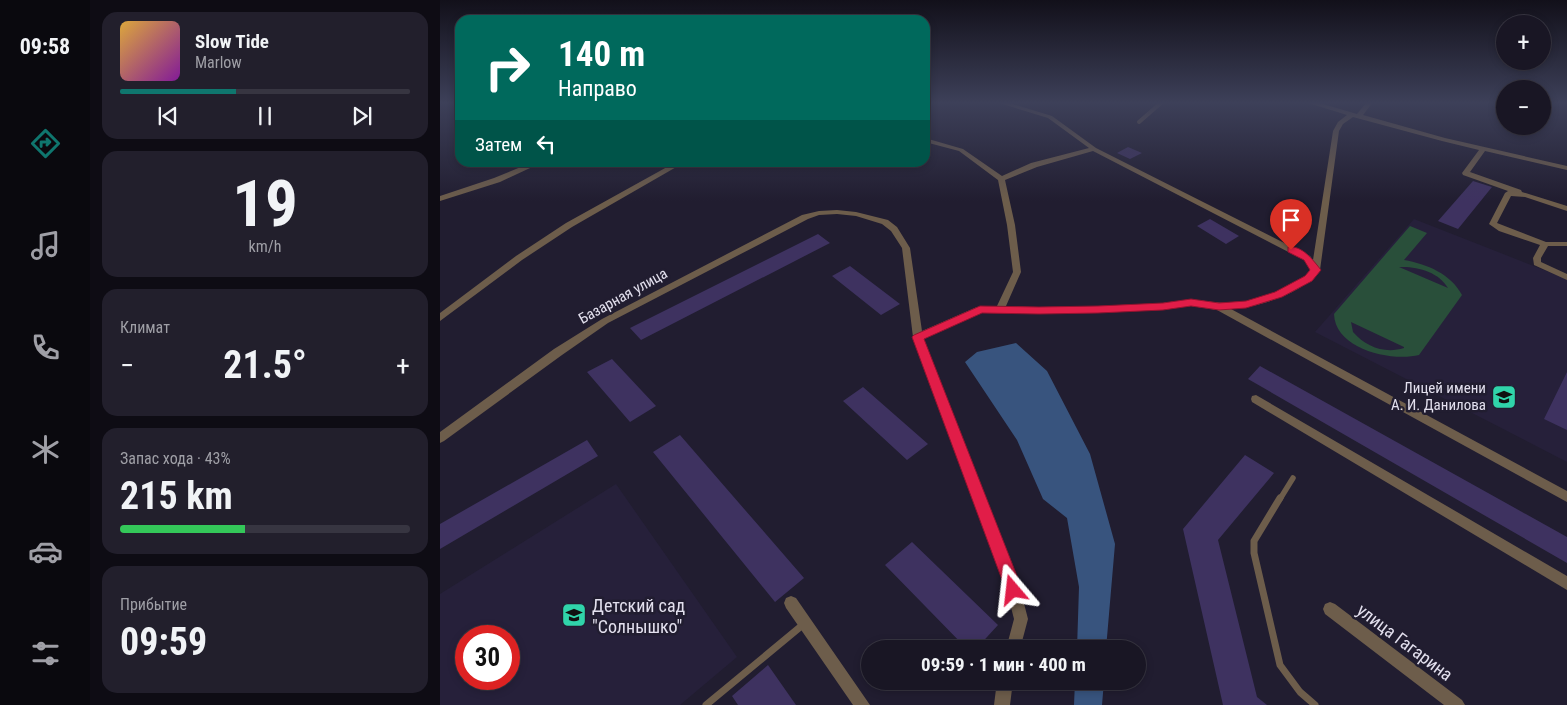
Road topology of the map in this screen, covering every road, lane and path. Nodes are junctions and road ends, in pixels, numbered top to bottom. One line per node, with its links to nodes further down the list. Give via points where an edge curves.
1 (1075, 135): 5 (street)
2 (1335, 135): 16 (street)
3 (1427, 135): 6 (street)
4 (930, 141): 10 (street, via 961,150)
5 (1094, 149): 10 (street, via 1034,164); 16 (street, via 1307,258)
6 (1482, 149): 9 (street); 11 (street, via 1466,173)
7 (528, 167): 12 (street)
8 (673, 167): 20 (street, via 552,236)
9 (1567, 168)
10 (1001, 179): 19 (street, via 1017,272)
11 (1526, 195): 13 (street); 14 (street, via 1509,193 1493,224)
12 (440, 199)
13 (1567, 209)
14 (1545, 244): 15 (street); 17 (street, via 1536,262)
15 (1567, 244)
16 (1316, 270): 18 (street, via 1308,279 1278,295 1246,305)
17 (1567, 277)
18 (1219, 307): 19 (street, via 1191,302 1098,309); 25 (street)
19 (1000, 309): 21 (street, via 980,310)
20 (440, 318)
21 (918, 337): 23 (street, Базарная улица, via 906,248 894,229 885,222 856,214 820,213 805,217 605,321); 30 (street, Базарная улица, via 1010,576 1021,619)
22 (1256, 398): 26 (street)
23 (440, 438)
24 (1293, 478): 35 (lane, via 1254,541 1254,553 1280,665 1300,692)
25 (1567, 497)
26 (1567, 583)
27 (791, 603): 29 (street)
28 (1330, 609): 36 (street, улица Гагарина)
29 (805, 623): 32 (lane); 33 (street)
30 (1015, 640)
31 (1004, 690): 34 (street)
32 (706, 705)
33 (862, 705)
34 (1002, 705)
35 (1315, 705)
36 (1457, 705)

